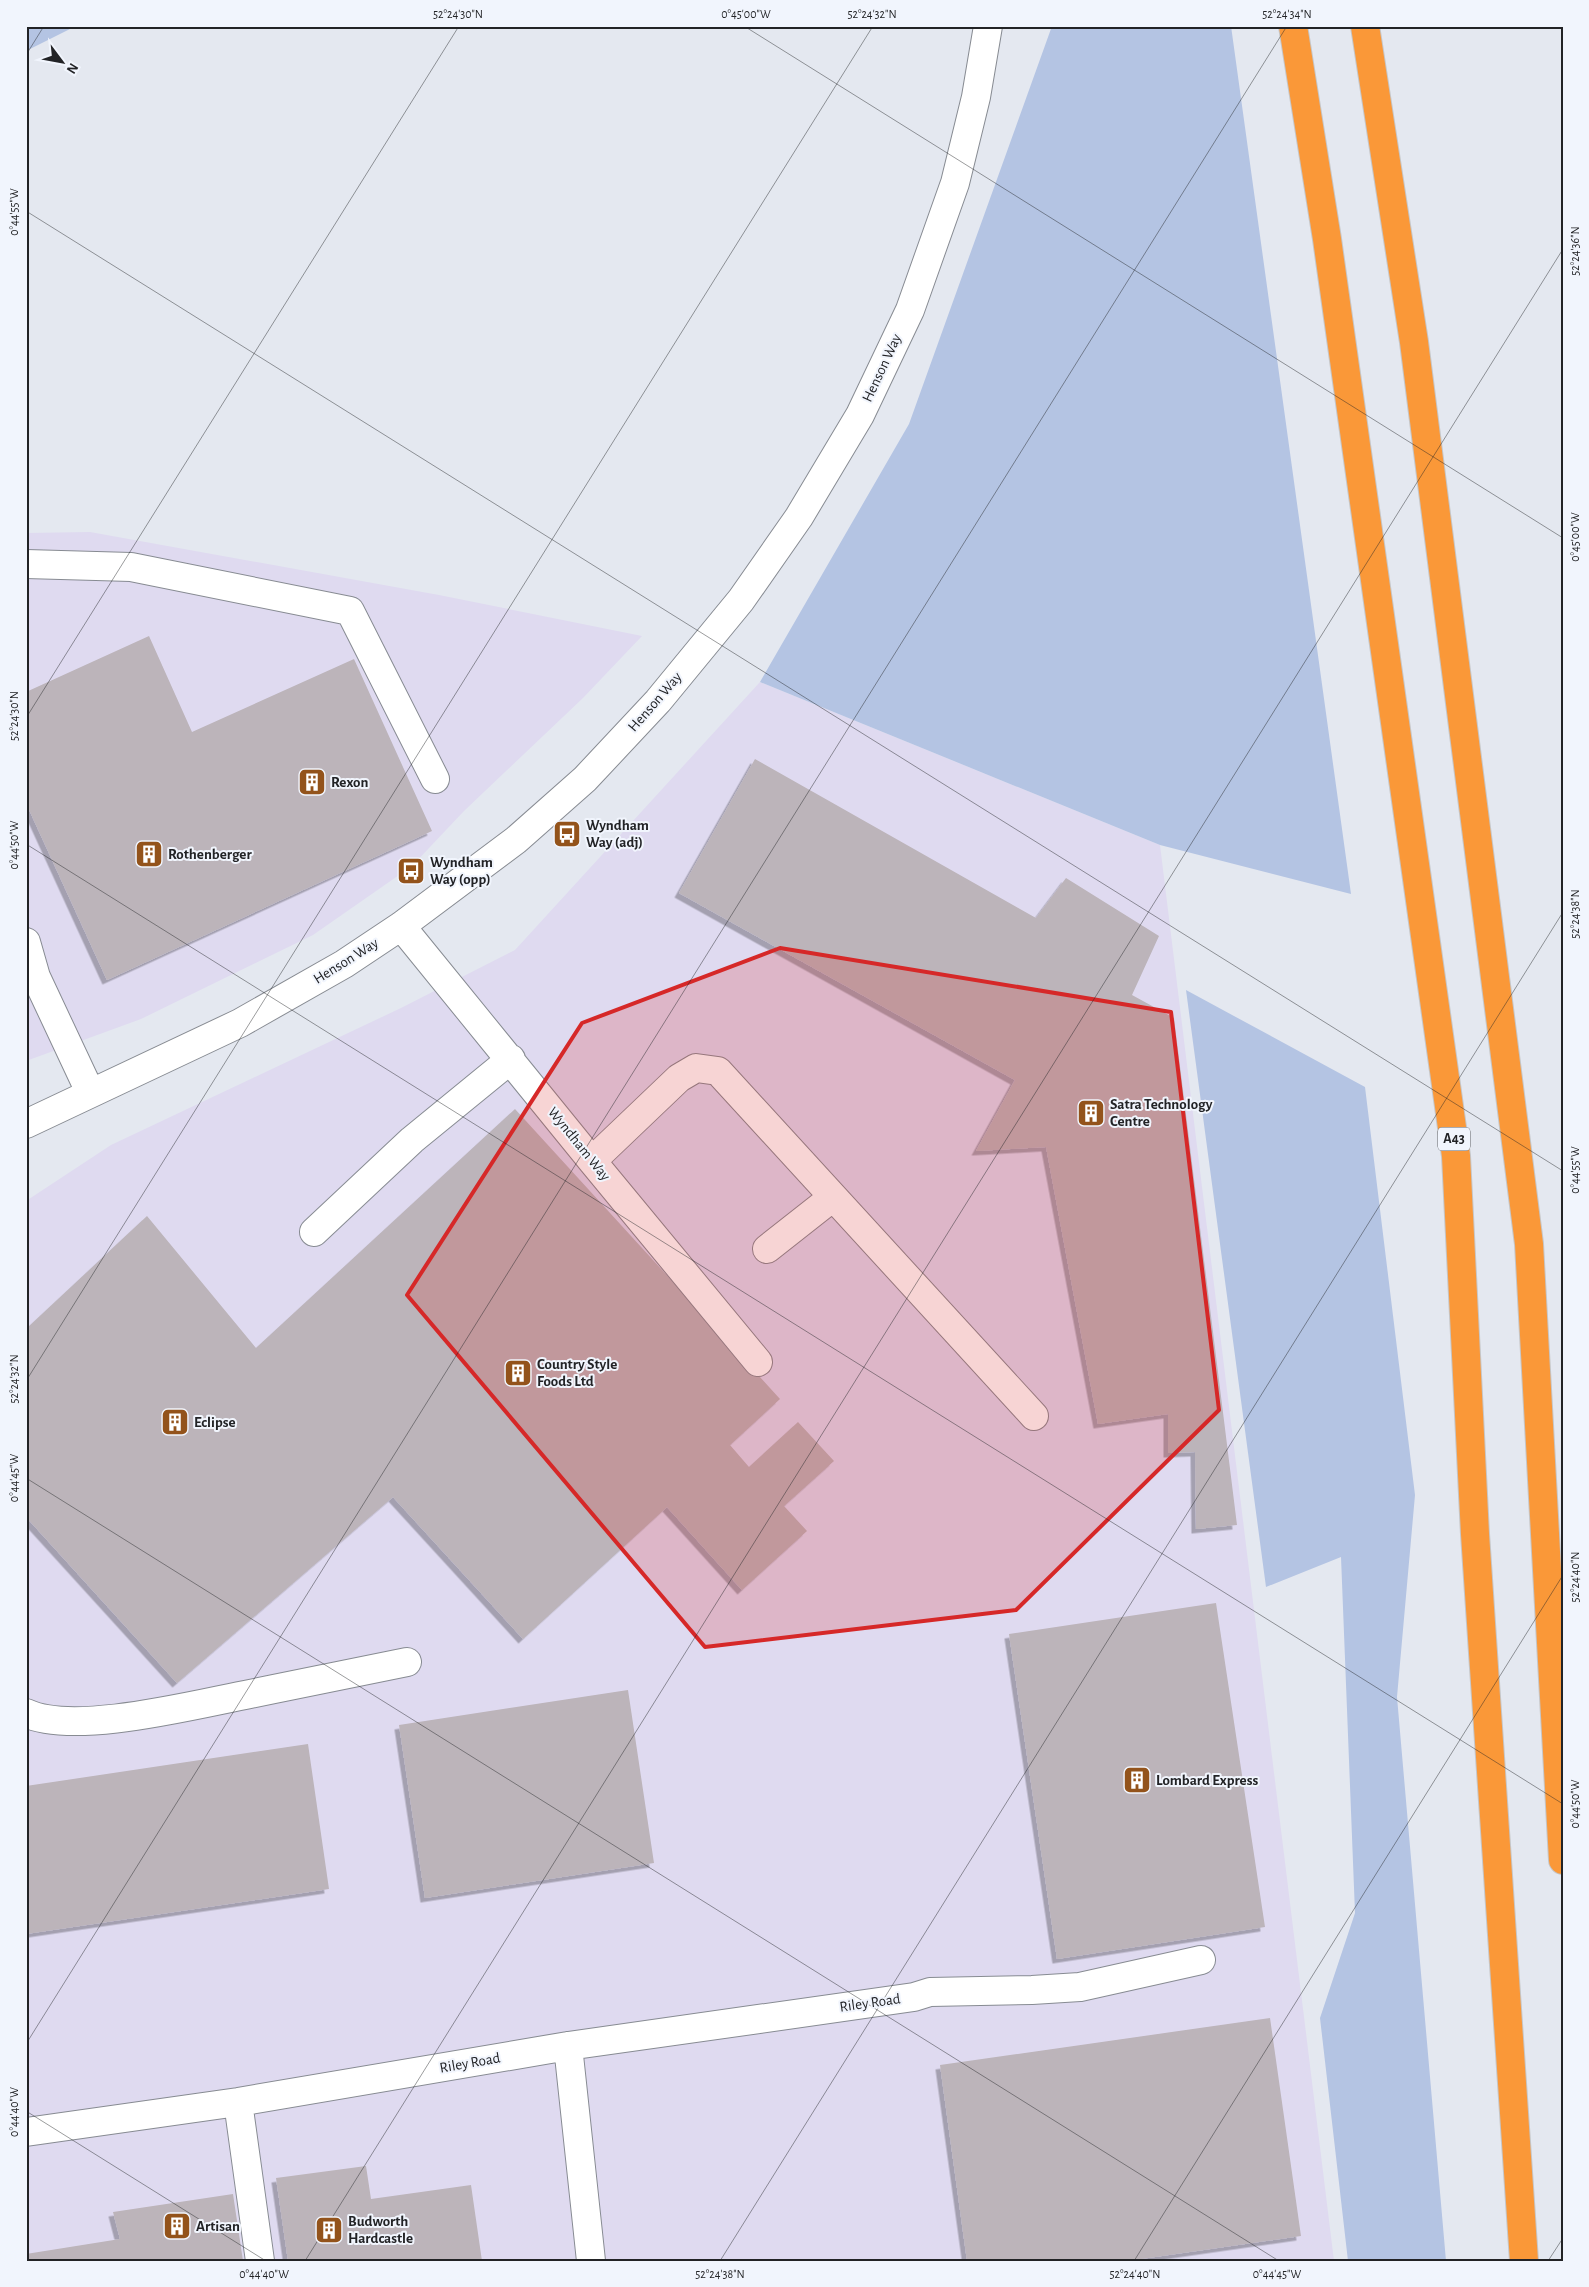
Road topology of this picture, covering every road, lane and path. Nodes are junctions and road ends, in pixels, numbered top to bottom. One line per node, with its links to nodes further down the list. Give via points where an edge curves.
1 (988, 26): 6 (street, Henson Way, via 976,97 955,183 910,310 860,415 799,517 729,615 658,701 585,779 516,840)
2 (1293, 26): 26 (highway, A43, via 1327,239 1456,1156 1475,1534)
3 (1365, 26): 19 (highway, via 1415,352 1529,1244)
4 (26, 564): 5 (street, via 131,567 350,611)
5 (435, 779)
6 (401, 926): 8 (street, Wyndham Way); 9 (street, Henson Way, via 344,964 240,1023)
7 (26, 942): 9 (street, via 36,978)
8 (511, 1059): 11 (street, Wyndham Way); 13 (street, via 412,1140)
9 (90, 1092): 10 (street, Henson Way)
10 (26, 1124)
11 (592, 1161): 12 (street, via 679,1078 696,1068 718,1070); 15 (street, Wyndham Way)
12 (833, 1197): 14 (street); 16 (street)
13 (314, 1232)
14 (767, 1249)
15 (758, 1362)
16 (1034, 1416)
17 (406, 1662): 18 (street, via 162,1711 94,1721 55,1721)
18 (26, 1713)
19 (1563, 1860)
20 (1201, 1960): 21 (street, Riley Road, via 1080,1987 930,1992 914,1997)
21 (568, 2046): 22 (street, Riley Road); 25 (street)
22 (238, 2102): 23 (street, Riley Road); 24 (street)
23 (26, 2132)
24 (260, 2261)
25 (592, 2261)
26 (1524, 2261)

